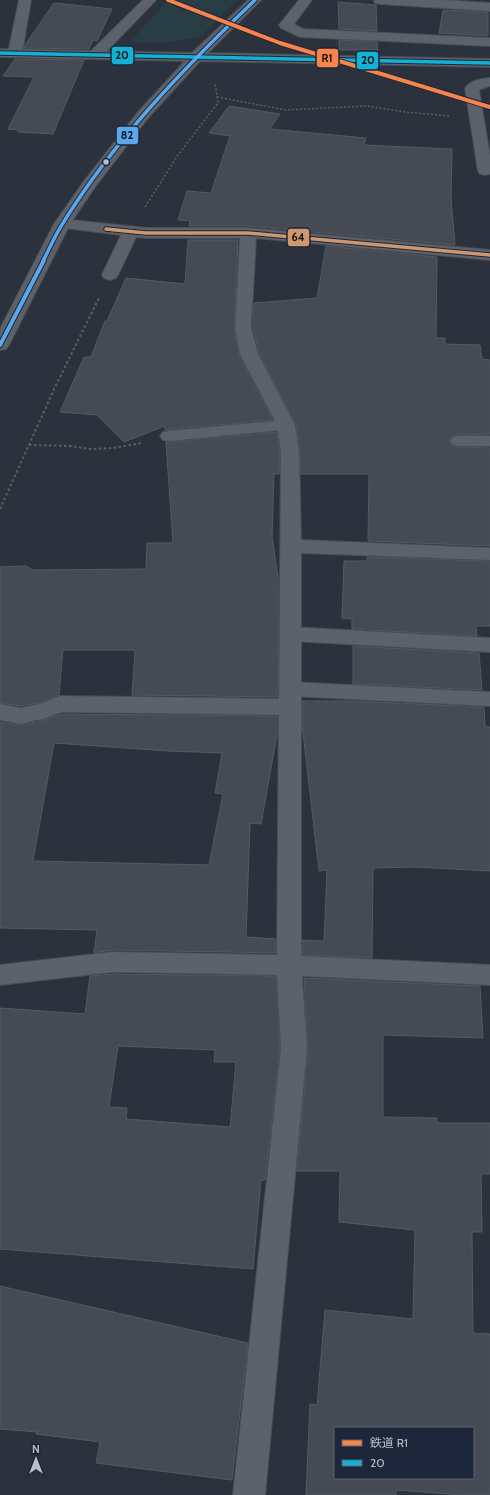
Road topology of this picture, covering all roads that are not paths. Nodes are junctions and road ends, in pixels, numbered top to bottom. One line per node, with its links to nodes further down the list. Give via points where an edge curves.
1 (25, 0): 9 (street)
2 (150, 0): 10 (street)
3 (255, 0): 11 (street)
4 (306, 0): 8 (street, via 286,25 300,33)
5 (380, 0): 6 (street)
6 (396, 0): 7 (street)
7 (490, 7)
8 (490, 42)
9 (4, 54): 10 (street)
10 (95, 55): 11 (street)
11 (197, 56): 12 (street); 15 (street, via 143,115 89,184)
12 (490, 63)
13 (490, 82): 14 (street, via 472,88)
14 (485, 170)
15 (62, 224): 16 (street); 20 (street)
16 (130, 231): 17 (street); 19 (street)
17 (248, 233): 18 (street); 21 (street, via 243,328 249,354)
18 (490, 255)
19 (110, 275)
20 (0, 345)
21 (286, 425): 22 (street); 25 (street, via 290,452)
22 (169, 436)
23 (459, 442): 24 (street)
24 (490, 442)
25 (291, 546): 26 (street); 27 (street)
26 (490, 554)
27 (291, 634): 28 (street); 29 (street)
28 (490, 645)
29 (290, 698): 30 (street); 31 (street, via 60,704 21,716); 32 (street)
30 (490, 699)
31 (0, 712)
32 (289, 965): 33 (street, via 113,962); 34 (street); 35 (street, via 294,1048)
33 (0, 974)
34 (490, 975)
35 (249, 1495)

